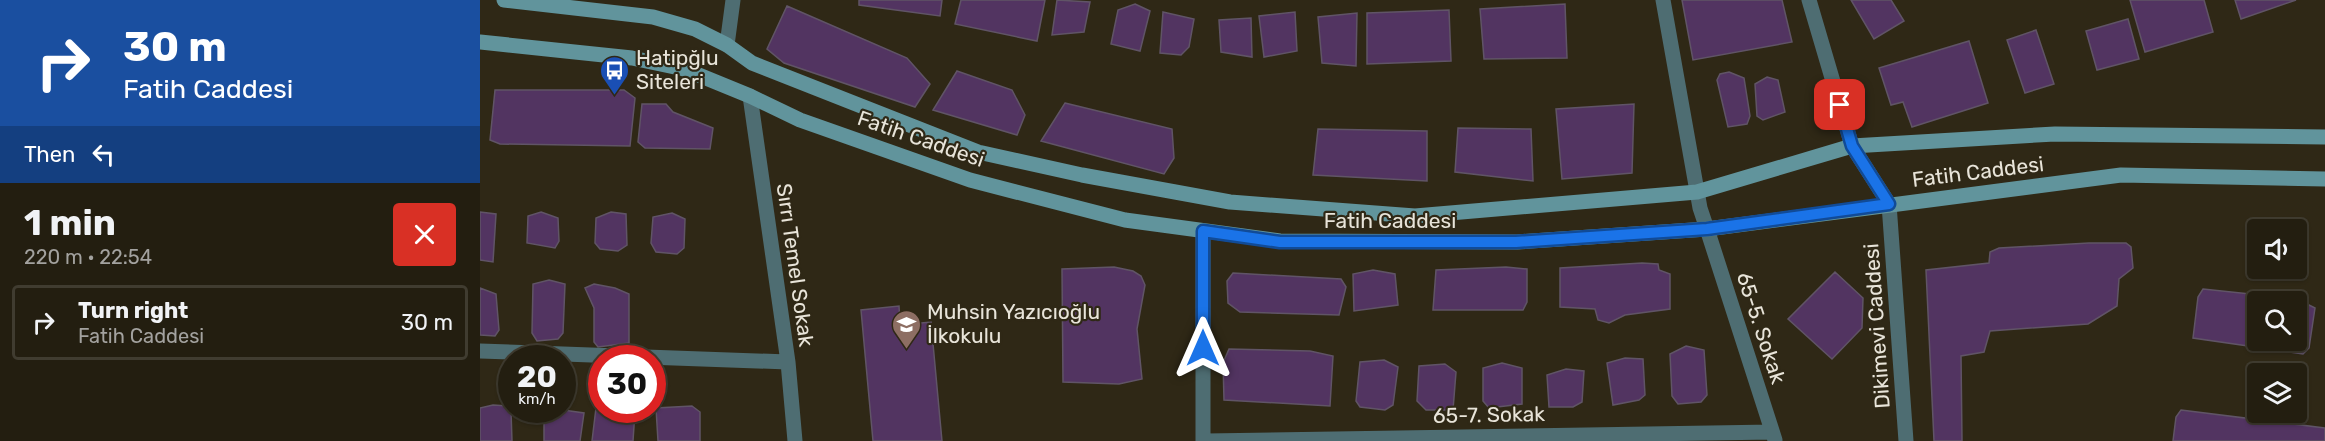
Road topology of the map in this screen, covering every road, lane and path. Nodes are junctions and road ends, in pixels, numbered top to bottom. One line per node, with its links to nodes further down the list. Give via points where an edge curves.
1 (504, 0): 6 (main road, Fatih Caddesi, via 653,17 695,29)
2 (733, 0): 6 (street)
3 (1663, 0): 11 (street, 65-5. Sokak)
4 (1809, 0): 9 (street, Dikimevi Caddesi)
5 (480, 42): 7 (main road, Fatih Caddesi, via 632,58 684,69)
6 (727, 45): 11 (main road, Fatih Caddesi, via 752,63 978,152 1230,202 1415,216)
7 (750, 96): 14 (main road, Fatih Caddesi, via 800,120 970,180 1125,220); 16 (street, Sırrı Temel Sokak)
8 (2325, 137): 9 (main road, Fatih Caddesi, via 2055,134)
9 (1852, 146): 11 (main road, Fatih Caddesi); 12 (street, Dikimevi Caddesi)
10 (2325, 179): 12 (main road, Fatih Caddesi, via 2121,175)
11 (1697, 192): 13 (street, 65-5. Sokak)
12 (1889, 204): 13 (main road, Fatih Caddesi); 20 (street, Dikimevi Caddesi)
13 (1707, 229): 14 (main road, Fatih Caddesi, via 1516,242 1280,242); 17 (street, 65-5. Sokak)
14 (1203, 231): 19 (street)
15 (480, 351): 16 (street)
16 (788, 362): 18 (street, Sırrı Temel Sokak)
17 (1774, 436): 19 (street, 65-7. Sokak)
18 (795, 441)
19 (1205, 441)
20 (1906, 441)

